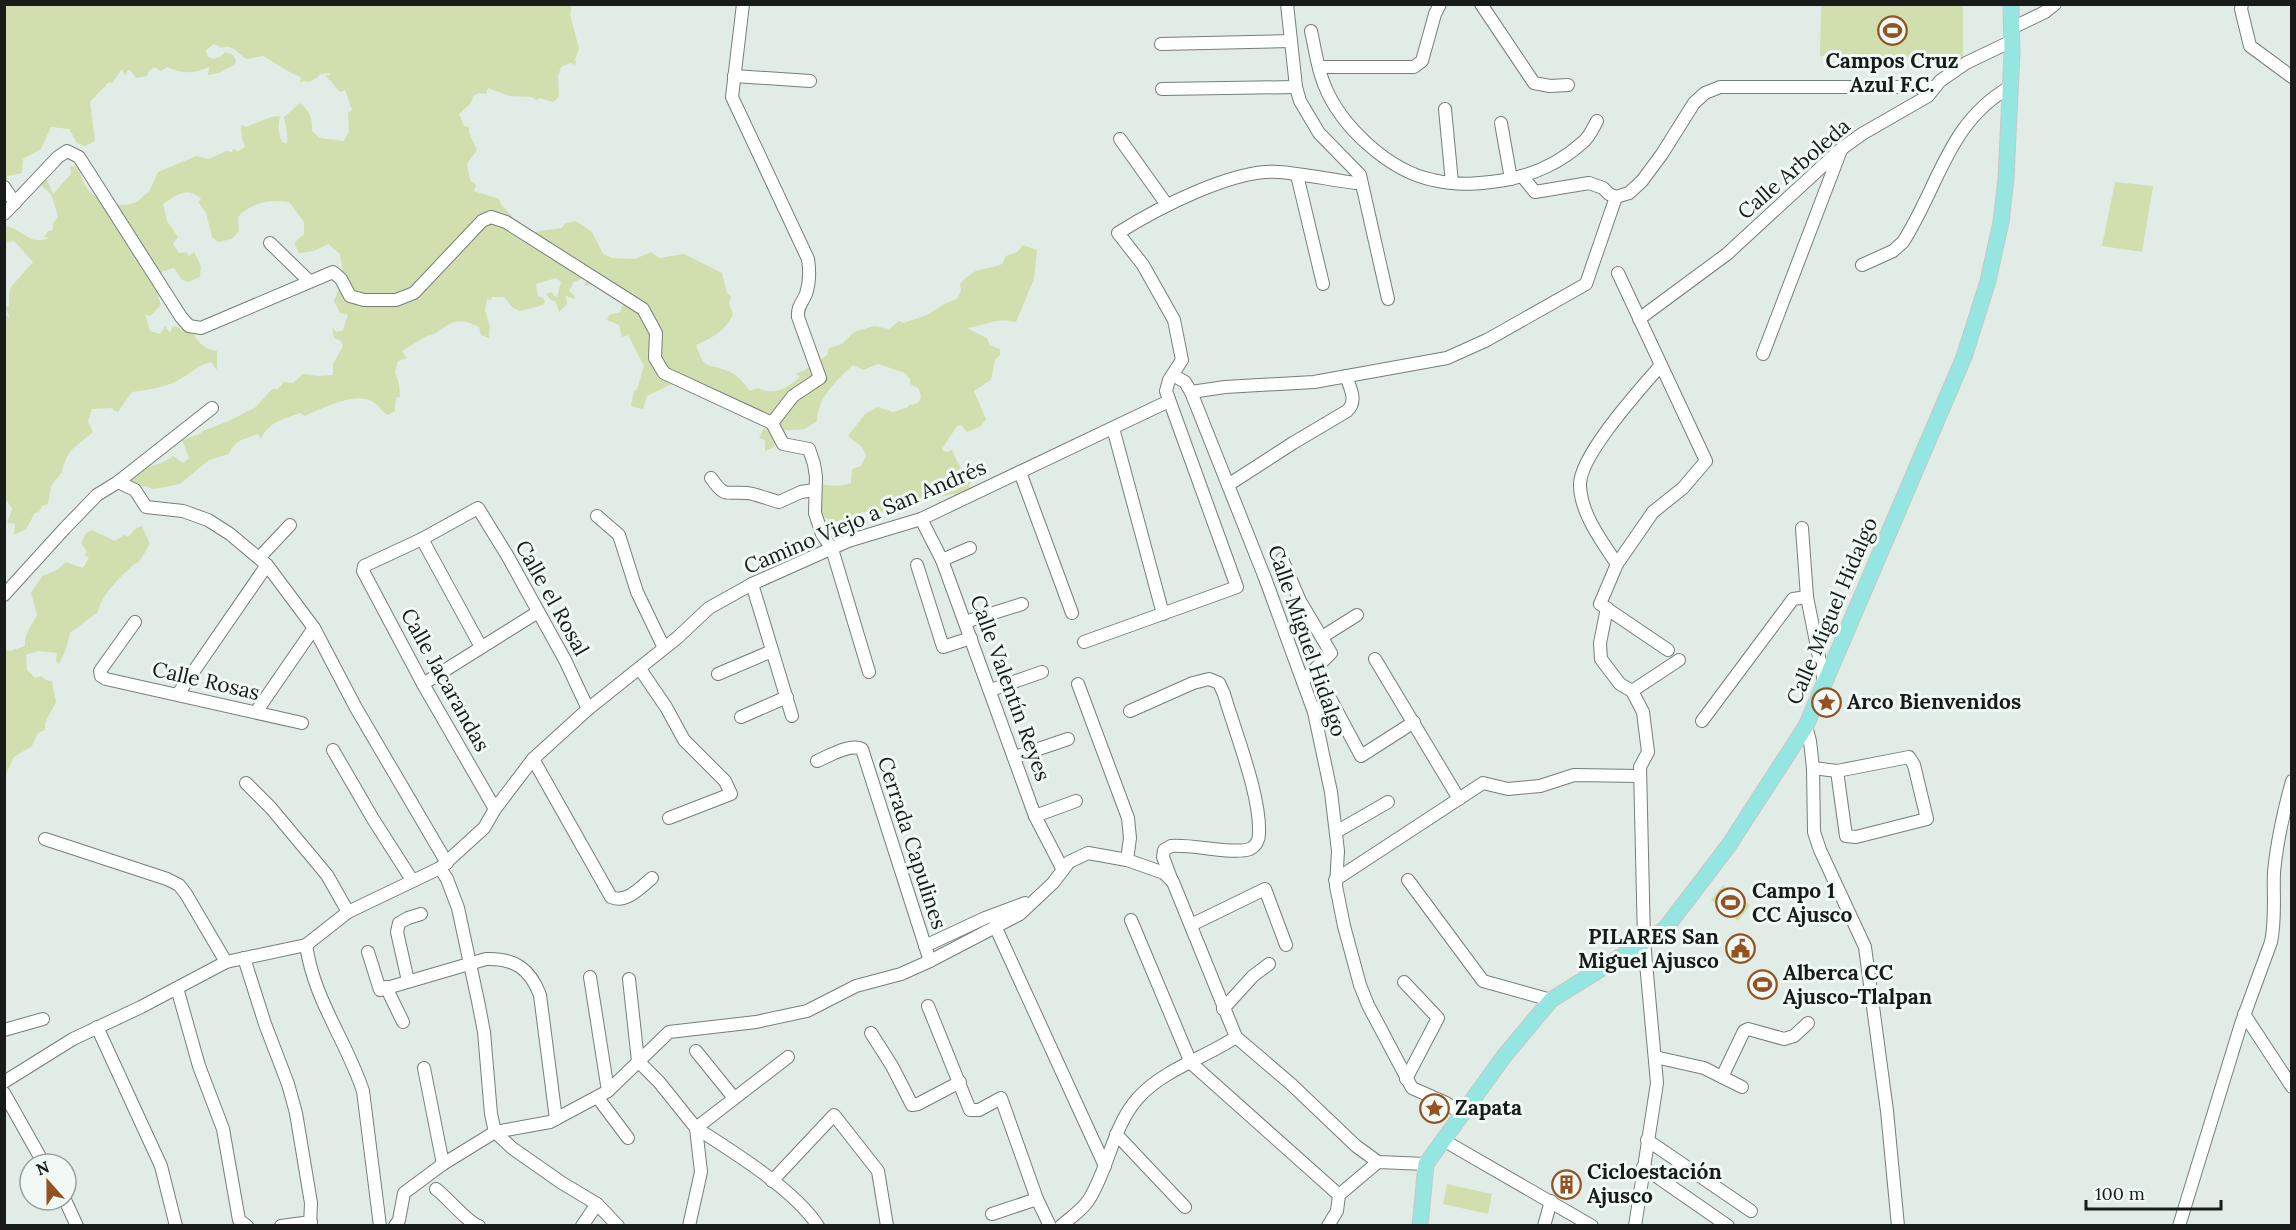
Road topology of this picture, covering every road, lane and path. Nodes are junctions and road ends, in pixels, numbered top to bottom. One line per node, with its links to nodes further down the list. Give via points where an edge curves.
1 (743, 4): 13 (street)
2 (1287, 4): 10 (street)
3 (1440, 4): 12 (street, via 1422,61 1414,67)
4 (1481, 4): 16 (street, via 1534,83)
5 (2011, 4): 9 (main road, Calle Miguel Hidalgo)
6 (2055, 4): 9 (street, Calle Arboleda)
7 (2242, 4): 14 (street, via 2250,46)
8 (1311, 31): 12 (street)
9 (2012, 34): 18 (street, Calle Arboleda); 19 (main road, Calle Miguel Hidalgo)
10 (1291, 42): 11 (street); 17 (street)
11 (1161, 44)
12 (1319, 67): 29 (street, via 1335,106 1373,148 1411,174)
13 (734, 76): 15 (street); 49 (street, via 732,97 808,260 810,273 798,317 820,378 793,396)
14 (2292, 76)
15 (810, 81)
16 (1569, 85)
17 (1296, 87): 20 (street); 28 (street, via 1319,133 1360,175)
18 (1935, 87): 25 (street, Calle Arboleda, via 1928,96); 31 (street, via 1720,87 1694,103 1642,181 1629,193)
19 (2010, 87): 36 (street, via 1992,97 1969,120 1903,242); 94 (main road, Calle Miguel Hidalgo, via 2006,178 1988,281 1964,357)
20 (1162, 89)
21 (1445, 109): 29 (street)
22 (1597, 120): 27 (street, via 1584,142 1534,173)
23 (1501, 123): 27 (street)
24 (1120, 139): 33 (street)
25 (1841, 149): 41 (street, Calle Arboleda, via 1727,254); 42 (street)
26 (1297, 175): 28 (street); 33 (street, via 1256,173); 39 (street)
27 (1516, 177): 29 (street, via 1472,185); 31 (street, via 1535,192 1589,183)
28 (1361, 181): 40 (street)
29 (1452, 183)
30 (4, 187): 32 (street)
31 (1616, 197): 45 (street, via 1586,284 1448,358)
32 (15, 203): 34 (street); 38 (street, via 58,157 67,151 79,157 189,326 201,328)
33 (1167, 205): 44 (street, via 1118,233 1143,265 1174,320 1182,360)
34 (4, 213)
35 (270, 243): 38 (street)
36 (1862, 265)
37 (1618, 273): 41 (street)
38 (309, 281): 49 (street, via 333,272 350,296 396,300 414,293 482,221 491,217 506,222 643,309 656,333 655,358 664,373)
39 (1323, 284)
40 (1389, 299)
41 (1639, 319): 43 (street)
42 (1763, 354)
43 (1661, 365): 66 (street, via 1606,432 1581,475 1583,502 1593,527); 66 (street, via 1706,461 1683,488 1653,512)
44 (1173, 375): 46 (street, via 1185,382); 47 (street, via 1166,391)
45 (1346, 376): 46 (street); 54 (street, via 1352,407)
46 (1191, 392): 54 (street, Calle Miguel Hidalgo)
47 (1169, 401): 50 (street, Camino Viejo a San Andrés); 75 (street, via 1237,587)
48 (212, 408): 53 (street)
49 (772, 423): 55 (street, via 783,444 808,449 814,464)
50 (1113, 428): 51 (street, Camino Viejo a San Andrés); 75 (street)
51 (1020, 472): 57 (street, Camino Viejo a San Andrés); 74 (street)
52 (711, 478): 55 (street, via 721,491 732,495 748,493 779,502)
53 (118, 482): 65 (street, via 135,490 146,507 183,511 207,520); 69 (street, via 81,511)
54 (1228, 484): 93 (street, Calle Miguel Hidalgo)
55 (814, 490): 62 (street, via 815,513)
56 (597, 516): 84 (street, via 619,535 637,592)
57 (921, 519): 62 (street, Camino Viejo a San Andrés); 64 (street, Calle Valentín Reyes)
58 (290, 525): 65 (street)
59 (1802, 528): 70 (street)
60 (422, 539): 73 (street, Calle el Rosal, via 478,508); 83 (street); 95 (street, Calle Jacarandas, via 363,569)
61 (970, 548): 64 (street)
62 (832, 549): 68 (street, Camino Viejo a San Andrés); 90 (street)
63 (1282, 559): 80 (street, via 1300,601)
64 (942, 560): 78 (street, Calle Valentín Reyes)
65 (263, 562): 79 (street); 99 (street)
66 (1617, 564): 72 (street)
67 (917, 565): 81 (street, via 943,647)
68 (752, 584): 84 (street, Camino Viejo a San Andrés, via 709,608); 86 (street)
69 (4, 595)
70 (1807, 597): 94 (street); 107 (street, via 1793,599)
71 (1022, 603): 78 (street)
72 (1603, 606): 85 (street); 98 (street, via 1601,659 1620,684)
73 (538, 612): 83 (street); 101 (street, Calle el Rosal)
74 (1072, 613)
75 (1162, 615): 82 (street)
76 (1357, 615): 80 (street)
77 (135, 622): 99 (street, Calle Rosas, via 100,671 101,676)
78 (965, 622): 81 (street, Calle Valentín Reyes)
79 (314, 627): 103 (street); 130 (street)
80 (1322, 637): 93 (street, via 1331,653)
81 (971, 638): 97 (street, Calle Valentín Reyes)
82 (1084, 642)
83 (481, 647): 95 (street)
84 (664, 648): 89 (street, Camino Viejo a San Andrés)
85 (1668, 650)
86 (772, 651): 92 (street); 100 (street)
87 (1375, 659): 108 (street)
88 (1679, 660): 98 (street)
89 (640, 669): 101 (street, Camino Viejo a San Andrés); 126 (street, via 684,740 725,781 731,794)
90 (869, 672)
91 (1042, 672): 97 (street)
92 (718, 674)
93 (1302, 681): 104 (street, Calle Miguel Hidalgo)
94 (1824, 682): 110 (main road, Calle Miguel Hidalgo)
95 (423, 684): 124 (street, Calle Jacarandas)
96 (1077, 684): 129 (street, via 1128,818 1131,838)
97 (991, 690): 113 (street, Calle Valentín Reyes)
98 (1632, 691): 118 (street, via 1643,712 1648,752)
99 (178, 694): 103 (street, Calle Rosas)
100 (787, 698): 105 (street); 106 (street)
101 (588, 709): 114 (street, Camino Viejo a San Andrés)
102 (1130, 711): 136 (street, via 1192,683 1209,679 1218,683 1255,800 1258,843 1240,850 1172,846 1164,850 1163,857)
103 (256, 712): 109 (street, Calle Rosas)
104 (1314, 712): 108 (street, via 1331,700 1361,756); 127 (street, Calle Miguel Hidalgo)
105 (792, 716)
106 (741, 717)
107 (1702, 721)
108 (1414, 722): 121 (street)
109 (302, 723)
110 (1806, 726): 116 (street); 143 (main road, Calle Miguel Hidalgo, via 1729,845 1665,929)
111 (1068, 739): 113 (street)
112 (333, 750): 133 (street)
113 (1015, 757): 125 (street, Calle Valentín Reyes)
114 (533, 759): 124 (street, Camino Viejo a San Andrés); 132 (street, via 611,897 623,899)
115 (817, 761): 146 (street, Cerrada Capulines, via 852,748 862,749)
116 (1813, 768): 117 (street); 230 (street, via 1814,832 1864,947 1886,1100)
117 (1837, 771): 117 (street, via 1910,757 1927,819 1856,837 1846,836)
118 (1640, 776): 121 (street, via 1574,775 1540,786 1508,789 1483,783); 143 (street)
119 (2292, 780): 162 (street, via 2274,872 2274,932)
120 (246, 783): 138 (street, via 327,874)
121 (1459, 798): 134 (street)
122 (1076, 801): 125 (street)
123 (1388, 802): 127 (street)
124 (495, 809): 130 (street, Camino Viejo a San Andrés, via 484,828)
125 (1035, 816): 131 (street, Calle Valentín Reyes)
126 (669, 818)
127 (1336, 832): 134 (street, Calle Miguel Hidalgo)
128 (45, 840): 150 (street, via 179,885)
129 (1126, 860): 131 (street, via 1088,853 1069,862); 136 (street, via 1164,873)
130 (444, 865): 133 (street, Camino Viejo a San Andrés); 152 (street, via 458,908)
131 (1063, 870): 137 (street)
132 (652, 879)
133 (412, 880): 138 (street, Camino Viejo a San Andrés)
134 (1335, 880): 177 (street, Calle Miguel Hidalgo, via 1360,985)
135 (1408, 880): 159 (street, via 1483,981)
136 (1173, 882): 141 (street)
137 (1038, 898): 142 (street, via 1020,914); 146 (street)
138 (348, 912): 144 (street, Camino Viejo a San Andrés)
139 (421, 914): 155 (street, via 399,923 397,932)
140 (1131, 920): 174 (street)
141 (1191, 925): 145 (street, via 1265,889); 161 (street)
142 (996, 926): 149 (street); 197 (street)
143 (1644, 941): 159 (main road, Calle Miguel Hidalgo); 172 (street)
144 (306, 945): 148 (street, Camino Viejo a San Andrés); 215 (street, via 309,970 363,1091)
145 (1286, 945)
146 (925, 946): 149 (street, Cerrada Capulines)
147 (368, 952): 157 (street, via 380,990)
148 (244, 958): 150 (street, Camino Viejo a San Andrés); 209 (street, via 296,1113 311,1203)
149 (930, 961): 173 (street, via 901,974 856,986 807,1011 756,1022 669,1032)
150 (226, 962): 158 (street, Camino Viejo a San Andrés)
151 (1269, 964): 161 (street)
152 (469, 965): 155 (street); 186 (street, via 486,958 502,958 534,979 540,995); 188 (street, via 484,1032 490,1114)
153 (590, 977): 183 (street)
154 (629, 979): 173 (street)
155 (408, 981): 157 (street)
156 (1404, 982): 177 (street, via 1438,1018)
157 (386, 987): 164 (street)
158 (177, 988): 166 (street, Camino Viejo a San Andrés); 213 (street, via 199,1066 223,1129 239,1220)
159 (1551, 1000): 185 (main road, Calle Miguel Hidalgo)
160 (928, 1006): 179 (street)
161 (1224, 1009): 169 (street)
162 (2244, 1014): 181 (street); 231 (street)
163 (43, 1020): 167 (street)
164 (403, 1022)
165 (1808, 1023): 176 (street, via 1794,1036 1784,1039 1744,1031)
166 (97, 1027): 178 (street, Camino Viejo a San Andrés); 212 (street, via 161,1166)
167 (4, 1030)
168 (871, 1033): 179 (street, via 912,1105)
169 (1236, 1036): 174 (street); 194 (street)
170 (696, 1051): 184 (street)
171 (788, 1057): 184 (street)
172 (1655, 1057): 176 (street, via 1704,1068); 192 (street, via 1657,1083)
173 (638, 1061): 183 (street); 187 (street)
174 (1191, 1063): 189 (street, via 1140,1096); 201 (street)
175 (424, 1068): 195 (street)
176 (1722, 1077): 180 (street)
177 (1406, 1080): 185 (street, Calle Miguel Hidalgo, via 1421,1094)
178 (4, 1082)
179 (960, 1082): 202 (street, via 973,1112 1001,1098)
180 (1742, 1087)
181 (2292, 1087)
182 (4, 1093): 193 (street)
183 (603, 1095): 186 (street); 190 (street)
184 (734, 1098): 187 (street)
185 (1462, 1114): 191 (main road, Calle Miguel Hidalgo)
186 (556, 1119): 188 (street)
187 (696, 1128): 199 (street); 219 (street, via 701,1172)
188 (495, 1132): 195 (street); 204 (street, via 561,1183)
189 (1116, 1134): 197 (street); 205 (street)
190 (628, 1138)
191 (1443, 1140): 196 (main road, Calle Miguel Hidalgo); 203 (street)
192 (1647, 1140): 198 (street); 206 (street)
193 (37, 1152)
194 (1378, 1162): 196 (street); 201 (street)
195 (442, 1164): 216 (street, via 404,1193)
196 (1426, 1164): 225 (main road, Calle Miguel Hidalgo)
197 (1105, 1166): 223 (street, via 1088,1200)
198 (1643, 1167): 228 (street); 229 (street)
199 (772, 1181): 220 (street); 221 (street, via 834,1115 878,1171)
200 (436, 1189): 210 (street)
201 (1339, 1195): 224 (street)
202 (1037, 1199): 208 (street); 222 (street)
203 (1551, 1201): 226 (street); 227 (street)
204 (597, 1204): 217 (street); 218 (street)
205 (1185, 1207)
206 (1751, 1211)
207 (71, 1212): 211 (street)
208 (992, 1214)
209 (310, 1224): 214 (street)
210 (474, 1225)
211 (77, 1226)
212 (176, 1226)
213 (247, 1226)
214 (281, 1226)
215 (380, 1226)
216 (395, 1226)
217 (582, 1226)
218 (618, 1226)
219 (689, 1226)
220 (818, 1226)
221 (887, 1226)
222 (1050, 1226)
223 (1060, 1226)
224 (1328, 1226)
225 (1420, 1226)
226 (1544, 1226)
227 (1592, 1226)
228 (1635, 1226)
229 (1728, 1226)
230 (1898, 1226)
231 (2179, 1226)

